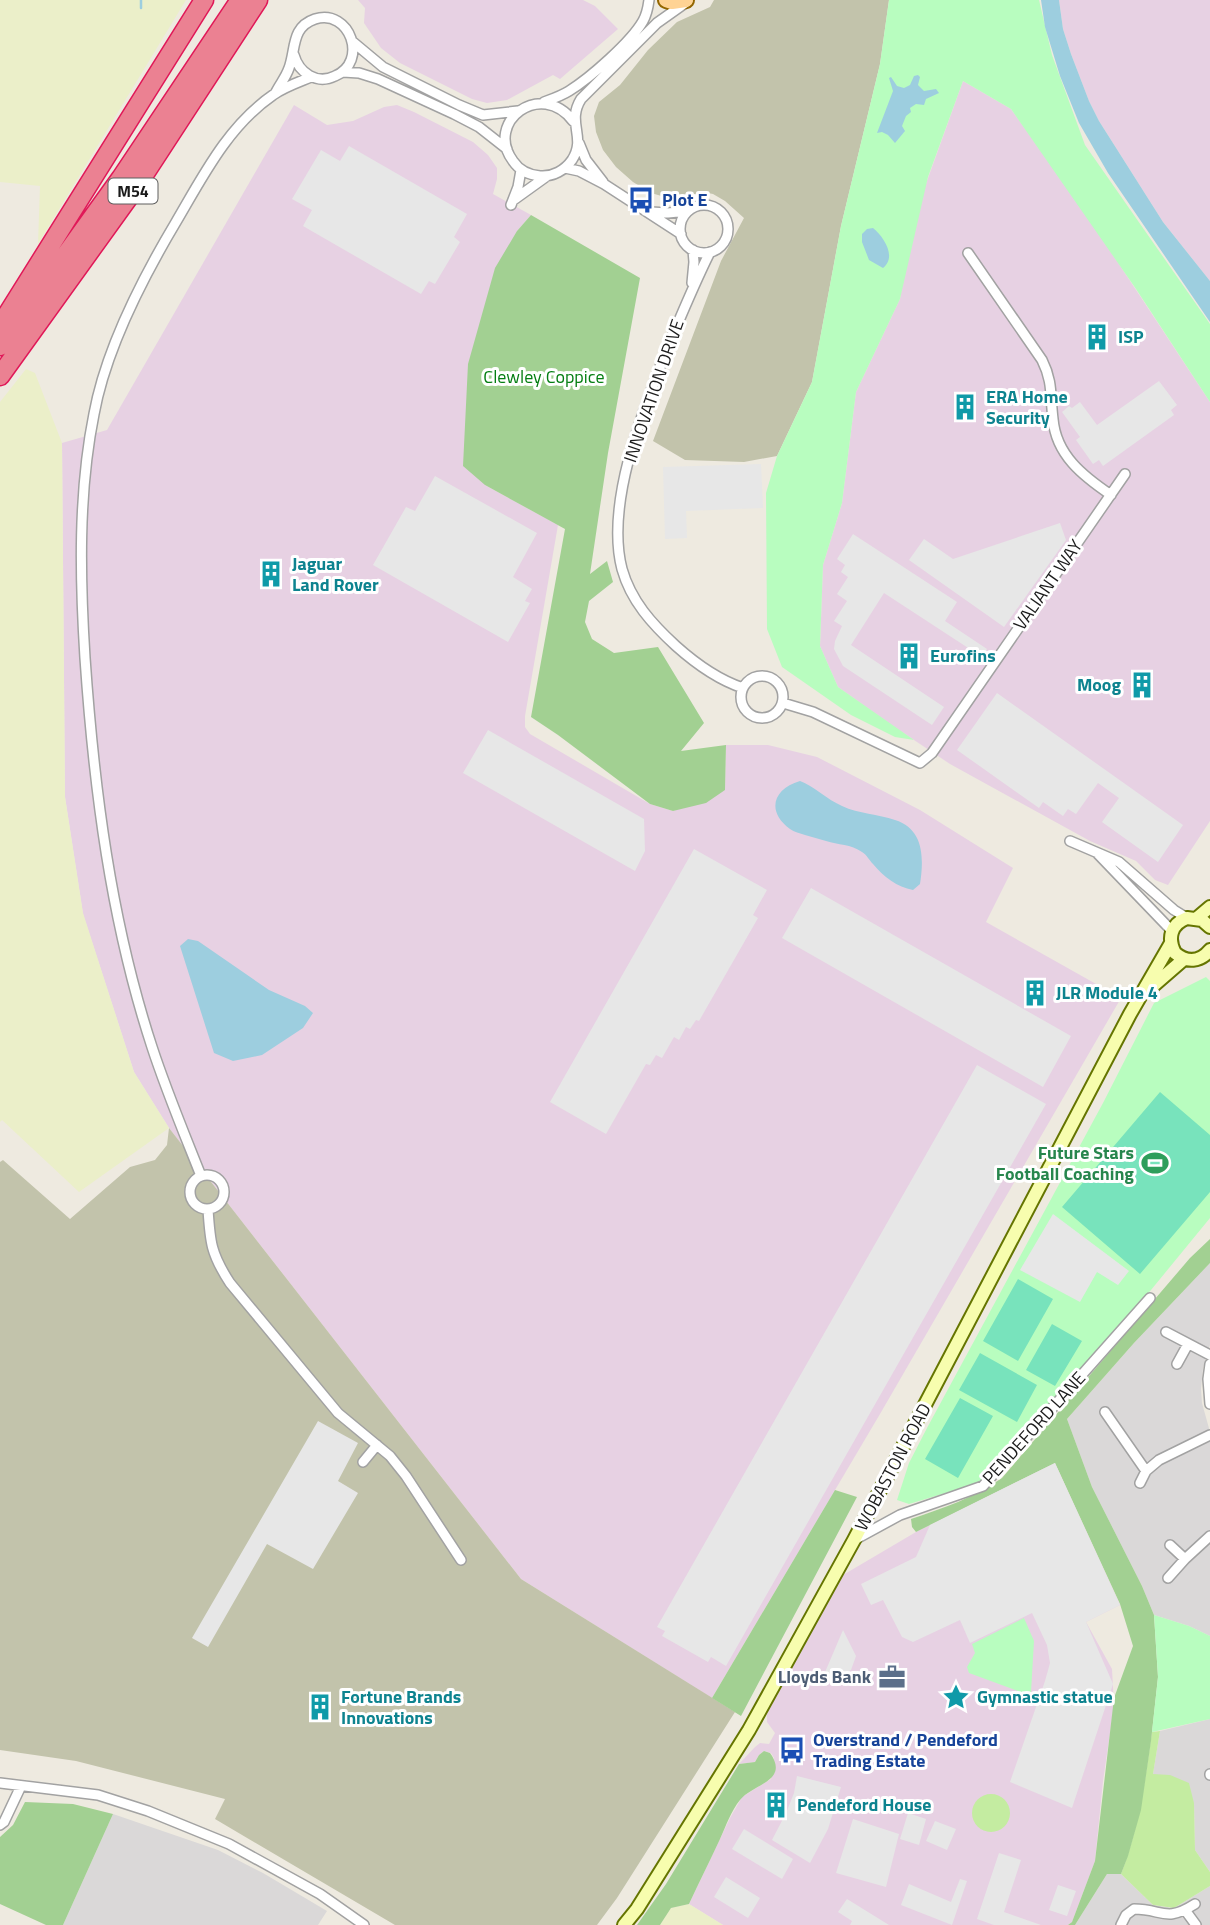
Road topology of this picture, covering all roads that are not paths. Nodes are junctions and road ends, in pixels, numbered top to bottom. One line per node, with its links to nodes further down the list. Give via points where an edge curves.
1 (204, 0): 30 (highway)
2 (240, 0): 31 (highway, M54, via 121,178)
3 (258, 0): 9 (highway, M54)
4 (265, 0): 9 (highway)
5 (649, 0): 14 (street, via 643,22 612,56 566,93)
6 (666, 0): 7 (main road)
7 (687, 0): 16 (street, via 657,23 587,93 577,105)
8 (353, 42): 10 (street, via 345,27 321,18 299,30); 11 (street, via 352,58); 15 (street, via 383,67 458,105 483,115)
9 (229, 45): 32 (highway, M54, via 136,187)
10 (293, 55): 12 (street); 13 (street)
11 (343, 72): 12 (street, via 324,79); 18 (street, via 378,79 454,114)
12 (311, 76): 13 (street)
13 (275, 93): 48 (street, via 233,131 157,253 106,369 86,469 82,542 88,704 111,884 152,1047)
14 (542, 103): 15 (street); 16 (street, via 560,107)
15 (518, 111): 18 (street, via 506,132)
16 (573, 121): 17 (street)
17 (578, 142): 19 (street); 22 (street)
18 (506, 149): 20 (street)
19 (565, 168): 21 (street); 22 (street)
20 (521, 170): 21 (street); 21 (street, via 513,202)
21 (547, 176)
22 (604, 184): 24 (street)
23 (688, 211): 24 (street); 25 (street, via 681,221); 27 (street, via 709,205 726,219 724,242)
24 (649, 212): 25 (street)
25 (681, 234): 26 (street)
26 (694, 250): 27 (street); 29 (street, INNOVATION DRIVE)
27 (710, 252): 29 (street, INNOVATION DRIVE)
28 (968, 253): 34 (street, via 1045,367 1052,388 1056,437 1064,454 1088,480)
29 (691, 290): 35 (street, INNOVATION DRIVE, via 651,389 630,457 619,510 619,553 632,596 658,630 706,669)
30 (0, 326)
31 (0, 346)
32 (0, 376)
33 (1125, 474): 34 (street, VALIANT WAY)
34 (1111, 495): 36 (street, VALIANT WAY, via 932,753 920,763 813,712)
35 (743, 688): 36 (street, via 756,677 774,679 784,694); 36 (street, via 742,705 754,717 771,717)
36 (783, 703)
37 (1070, 841): 38 (street)
38 (1095, 851): 40 (street, via 1119,862 1174,910); 42 (street)
39 (1210, 907): 40 (street)
40 (1192, 918): 41 (street); 42 (street, WOBASTON ROAD, via 1177,923)
41 (1210, 927)
42 (1171, 937): 44 (street, via 1175,953); 47 (street, WOBASTON ROAD)
43 (1210, 950): 45 (street)
44 (1184, 958): 45 (street); 47 (street, WOBASTON ROAD)
45 (1199, 959): 46 (street)
46 (1210, 967)
47 (1140, 997): 64 (street, WOBASTON ROAD)
48 (201, 1176): 49 (street, via 192,1184 190,1195 196,1205); 49 (street, via 215,1176 224,1188 221,1202)
49 (208, 1209): 59 (street, via 211,1246 230,1283 338,1413)
50 (1150, 1298): 64 (street, PENDEFORD LANE, via 984,1486 900,1515)
51 (1166, 1332): 52 (street)
52 (1188, 1344): 53 (street); 54 (street)
53 (1210, 1355)
54 (1177, 1364)
55 (1210, 1364): 56 (street)
56 (1210, 1403)
57 (1105, 1412): 61 (street)
58 (1210, 1436): 61 (street)
59 (377, 1445): 60 (street); 67 (street, via 405,1476)
60 (363, 1462)
61 (1146, 1471): 62 (street)
62 (1140, 1483)
63 (1210, 1536): 66 (street)
64 (854, 1540): 75 (street, WOBASTON ROAD, via 748,1730)
65 (1170, 1545): 66 (street)
66 (1185, 1559): 68 (street)
67 (461, 1560)
68 (1168, 1578)
69 (0, 1783): 70 (street)
70 (22, 1786): 71 (street); 74 (street, via 98,1795 198,1830 320,1894)
71 (0, 1825)
72 (1195, 1904): 73 (street)
73 (1185, 1910): 76 (street, via 1158,1914 1134,1909); 77 (street)
74 (364, 1925)
75 (624, 1925)
76 (1121, 1925)
77 (1196, 1925)

